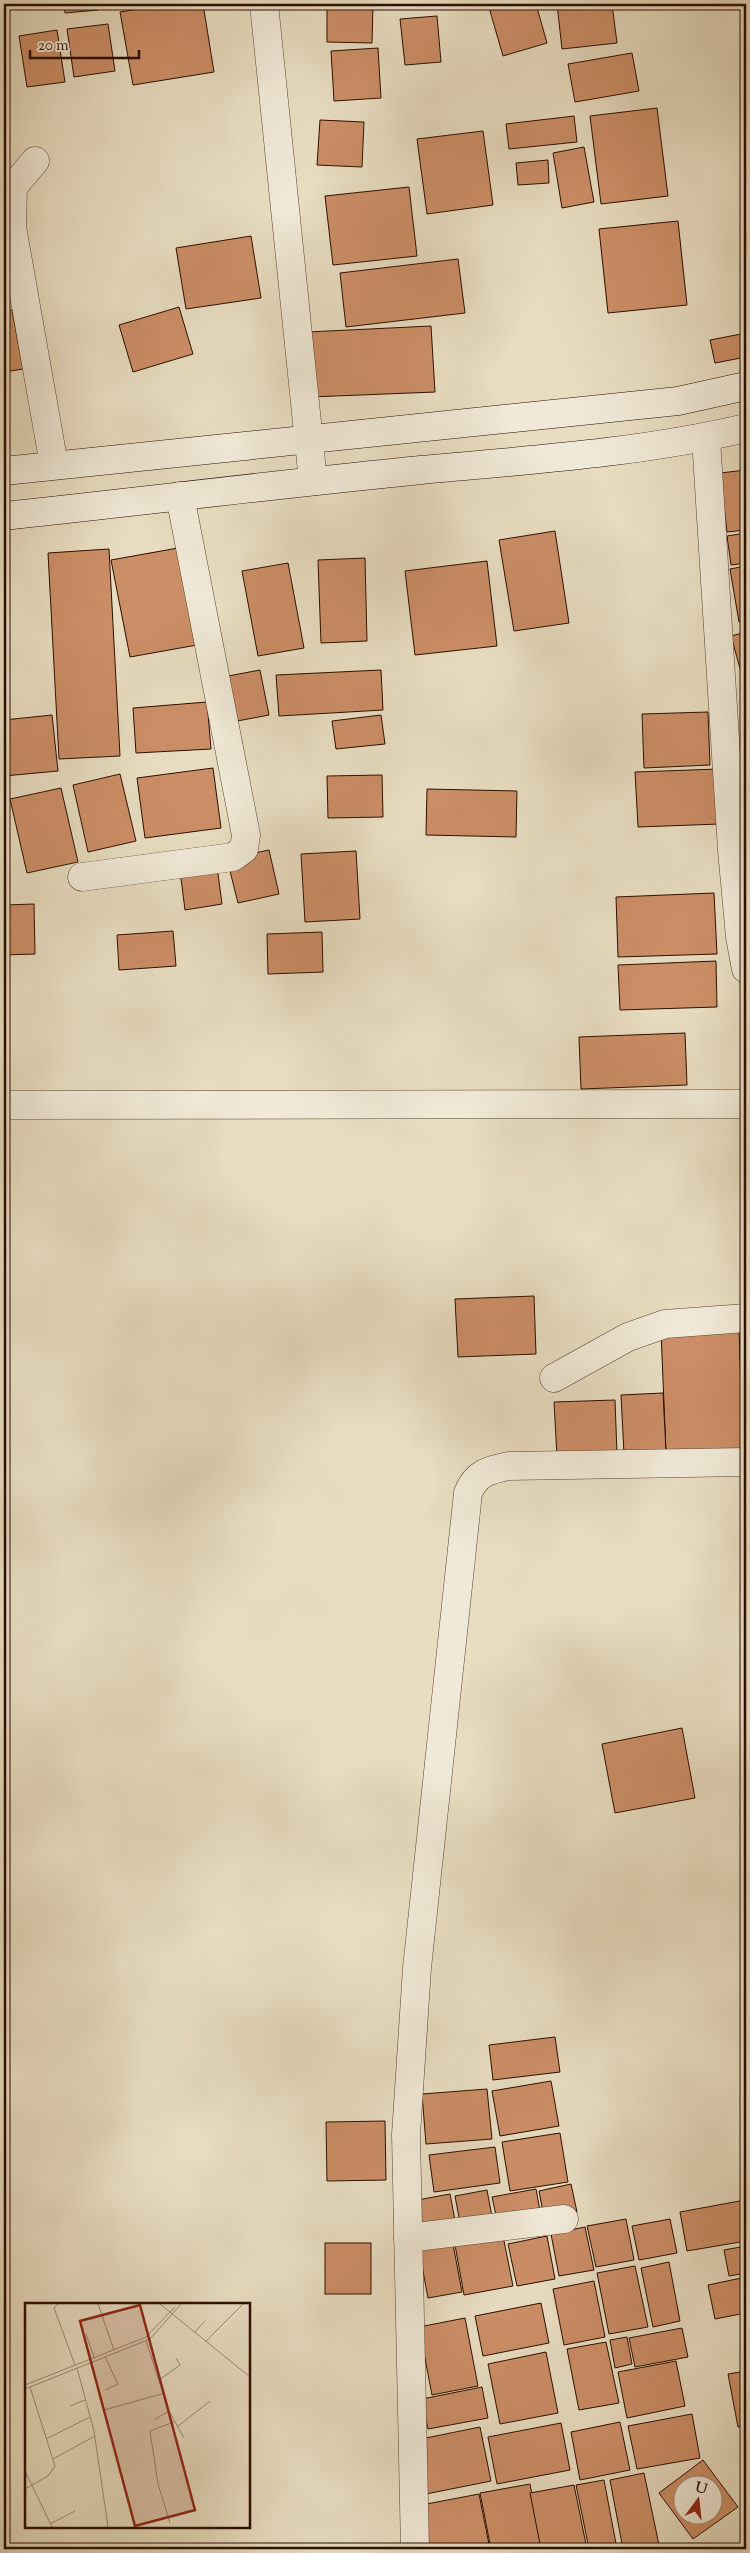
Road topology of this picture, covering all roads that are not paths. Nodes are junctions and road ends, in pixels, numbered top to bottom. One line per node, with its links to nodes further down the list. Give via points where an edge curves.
1 (264, 4): 5 (street)
2 (35, 161): 7 (street, via 13,187 12,227)
3 (746, 386): 5 (street, via 678,401)
4 (746, 428): 6 (street)
5 (308, 438): 7 (street); 9 (street)
6 (706, 438): 9 (street); 13 (street, via 732,850)
7 (54, 465): 8 (street)
8 (4, 471)
9 (313, 481): 10 (street)
10 (180, 496): 11 (street); 12 (street, via 246,835 244,850 233,857)
11 (4, 516)
12 (82, 877)
13 (743, 936): 14 (street)
14 (746, 968)
15 (746, 1104): 16 (street)
16 (4, 1105)
17 (746, 1318): 18 (street, via 665,1324 628,1336)
18 (554, 1378)
19 (746, 1462): 21 (street, via 509,1466 476,1476 472,1483 464,1517 417,1968 406,2134)
20 (564, 2219): 21 (street)
21 (408, 2238): 22 (street)
22 (415, 2549)

